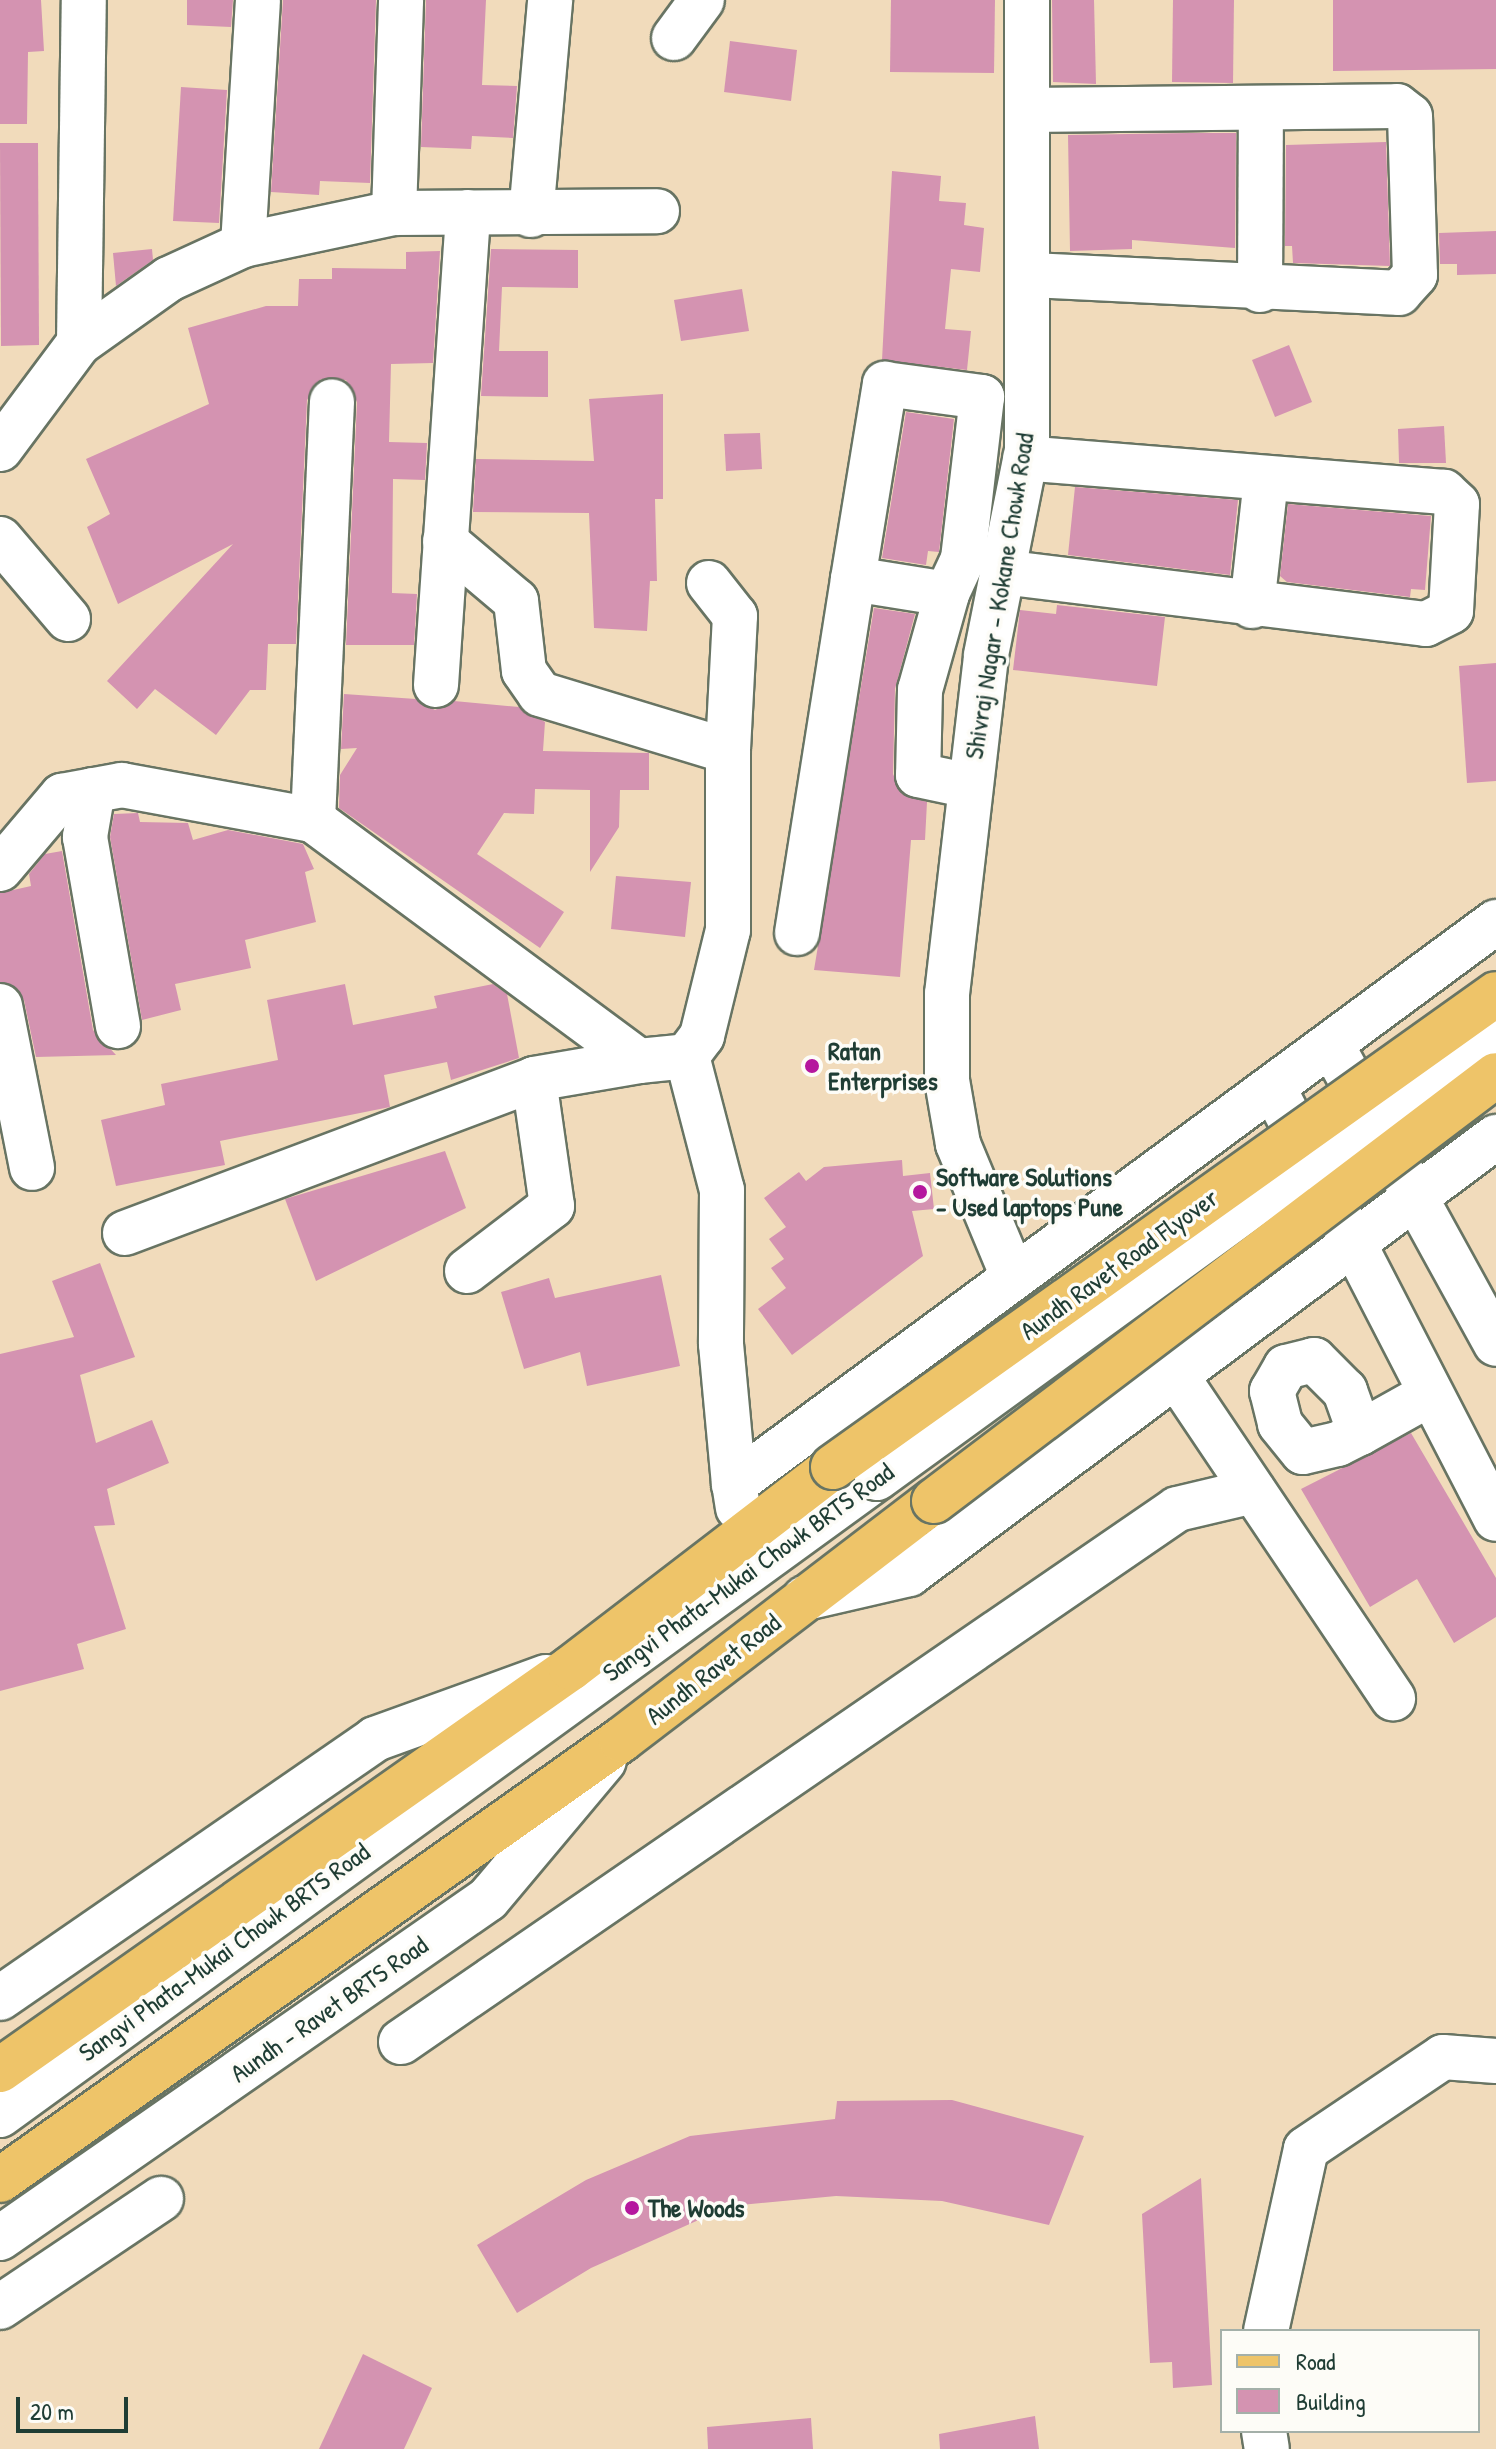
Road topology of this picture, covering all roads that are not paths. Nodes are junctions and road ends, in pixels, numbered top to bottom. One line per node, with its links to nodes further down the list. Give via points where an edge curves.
1 (84, 0): 17 (street)
2 (258, 0): 14 (street)
3 (401, 0): 12 (street)
4 (550, 0): 13 (street)
5 (702, 0): 7 (street)
6 (1027, 0): 9 (street, Shivraj Nagar - Kokane Chowk Road)
7 (674, 38)
8 (1261, 108): 9 (street); 16 (street); 16 (street, via 1379,103 1410,116 1415,275 1399,293)
9 (1027, 110): 15 (street, Shivraj Nagar - Kokane Chowk Road)
10 (657, 211): 13 (street)
11 (468, 212): 12 (street); 13 (street); 23 (street)
12 (394, 213): 14 (street)
13 (531, 215)
14 (243, 245): 17 (street, via 169,279)
15 (1027, 275): 16 (street); 20 (street, Shivraj Nagar - Kokane Chowk Road)
16 (1260, 290)
17 (79, 343): 19 (street)
18 (332, 401): 34 (street)
19 (0, 449)
20 (1025, 458): 21 (street); 24 (street, Shivraj Nagar - Kokane Chowk Road)
21 (1266, 479): 28 (street); 28 (street, via 1452,496 1451,611 1445,621 1426,624)
22 (0, 539): 29 (street)
23 (445, 541): 30 (street); 31 (street, via 516,601 524,671 540,694)
24 (1002, 572): 28 (street); 32 (street, Shivraj Nagar - Kokane Chowk Road)
25 (853, 579): 27 (street); 27 (street, via 885,384 982,397 963,559); 37 (street)
26 (709, 583): 31 (street, via 735,616)
27 (947, 594): 32 (street, via 920,690 918,775)
28 (1252, 606)
29 (68, 619)
30 (436, 685)
31 (728, 751): 43 (street, via 728,930 702,1036)
32 (970, 786): 54 (street, Shivraj Nagar - Kokane Chowk Road, via 947,994 947,1080 958,1144)
33 (93, 790): 34 (street, via 122,785); 35 (street, via 62,796); 40 (street, via 85,837)
34 (313, 820): 44 (street)
35 (0, 869)
36 (1496, 922): 42 (street)
37 (797, 933)
38 (1496, 994): 62 (main road, Aundh Ravet Road Flyover, bridge)
39 (0, 1006): 49 (street)
40 (118, 1026)
41 (1496, 1028): 71 (street, Sangvi Phata-Mukai Chowk BRTS Road, bridge)
42 (1331, 1044): 47 (street); 50 (street)
43 (687, 1056): 44 (street); 59 (street, via 722,1190 721,1344)
44 (639, 1061): 46 (street)
45 (1496, 1075): 63 (main road, bridge)
46 (534, 1079): 51 (street); 53 (street, via 552,1206)
47 (1273, 1087): 52 (street); 54 (street)
48 (1496, 1137): 50 (street)
49 (32, 1168)
50 (1416, 1196): 52 (street); 55 (street)
51 (125, 1233)
52 (1350, 1242): 56 (street); 57 (street)
53 (467, 1271)
54 (1012, 1274): 59 (street)
55 (1496, 1344)
56 (1175, 1374): 60 (street); 63 (street, via 909,1574)
57 (1430, 1394): 58 (street); 61 (street)
58 (1360, 1433)
59 (734, 1484): 62 (street)
60 (1253, 1491): 65 (street); 68 (street, via 1177,1509)
61 (1496, 1519)
62 (743, 1534): 64 (main road)
63 (805, 1598): 66 (main road, Aundh Ravet Road)
64 (571, 1668): 67 (street, via 375,1739); 70 (main road)
65 (1393, 1699)
66 (621, 1740): 72 (main road, Aundh Ravet Road); 74 (street, Aundh - Ravet BRTS Road, via 488,1899)
67 (0, 1998)
68 (401, 2042)
69 (1496, 2061): 76 (street, via 1443,2057 1306,2149)
70 (0, 2070)
71 (0, 2115)
72 (0, 2180)
73 (161, 2199): 75 (street)
74 (0, 2238)
75 (0, 2307)
76 (1266, 2329)

